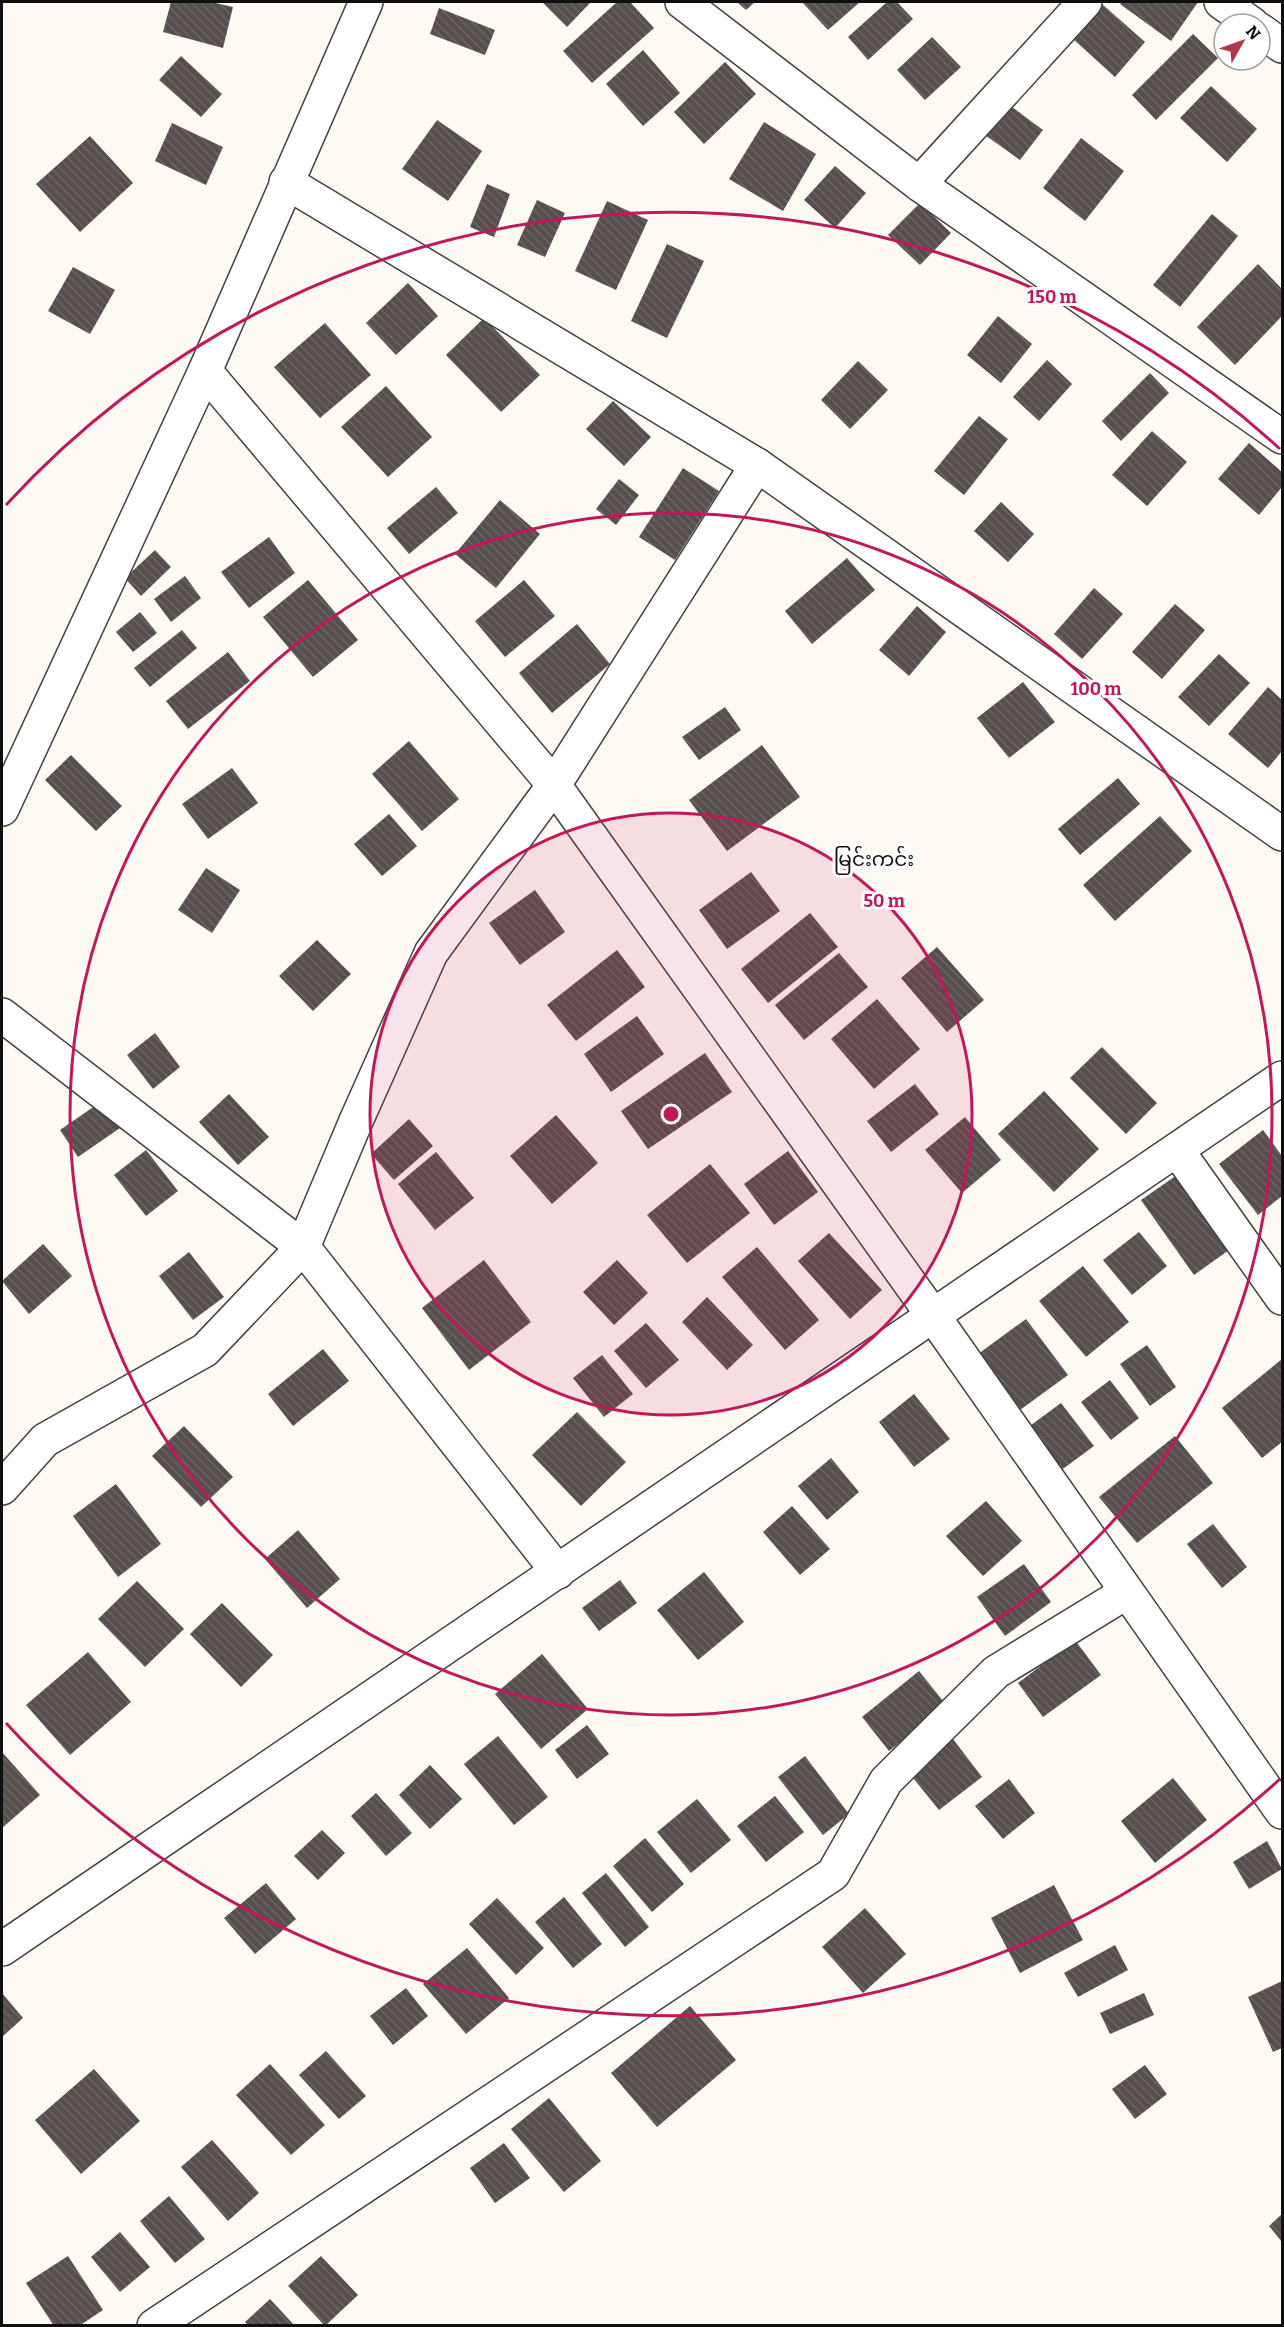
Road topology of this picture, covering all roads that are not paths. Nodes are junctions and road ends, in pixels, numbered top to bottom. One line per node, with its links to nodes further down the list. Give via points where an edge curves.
1 (366, 2): 6 (street)
2 (682, 2): 7 (street)
3 (1085, 2): 7 (street)
4 (1221, 2): 5 (street)
5 (1235, 12)
6 (286, 182): 8 (street); 10 (street)
7 (919, 184): 9 (street)
8 (205, 371): 11 (street); 12 (street)
9 (1282, 437)
10 (757, 465): 11 (street); 13 (street)
11 (554, 785): 17 (street, via 431,953); 19 (street)
12 (2, 809)
13 (1282, 834)
14 (2, 1015): 17 (street)
15 (1282, 1078): 16 (street)
16 (1177, 1150): 18 (street); 19 (street)
17 (303, 1247): 20 (street, via 205,1350 45,1440); 21 (street)
18 (1282, 1298)
19 (933, 1317): 21 (street); 22 (street)
20 (2, 1488)
21 (558, 1572): 24 (street)
22 (1127, 1592): 23 (street); 25 (street, via 996,1672 886,1781 833,1874)
23 (1282, 1812)
24 (2, 1949)
25 (154, 2325)

